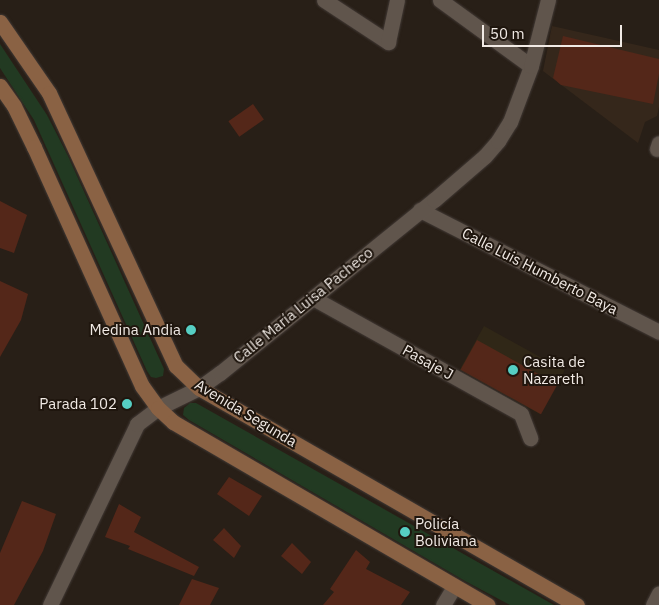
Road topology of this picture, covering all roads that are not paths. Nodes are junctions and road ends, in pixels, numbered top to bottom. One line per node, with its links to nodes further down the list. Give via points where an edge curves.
1 (324, 0): 2 (street, via 388,42)
2 (397, 0)
3 (440, 0): 6 (street)
4 (548, 0): 6 (street, Calle María Luisa Pacheco)
5 (0, 22): 11 (main road, Avenida Segunda, via 48,93 176,366)
6 (531, 66): 8 (street, Calle María Luisa Pacheco, via 510,122 498,141 485,156)
7 (0, 86): 12 (main road, via 34,147 142,386)
8 (420, 210): 9 (street, Calle María Luisa Pacheco); 10 (street, Calle Luis Humberto Baya)
9 (313, 298): 11 (street, Calle María Luisa Pacheco); 13 (street, Pasaje J, via 521,414)
10 (659, 332)
11 (199, 388): 12 (street, Calle María Luisa Pacheco); 19 (main road, Avenida Segunda)
12 (158, 408): 14 (main road, via 173,422); 16 (street, Calle María Luisa Pacheco, via 137,424)
13 (530, 438)
14 (454, 587): 17 (street); 18 (main road)
15 (659, 593): 20 (street)
16 (50, 605)
17 (443, 605)
18 (488, 605)
19 (577, 605)
20 (653, 605)

